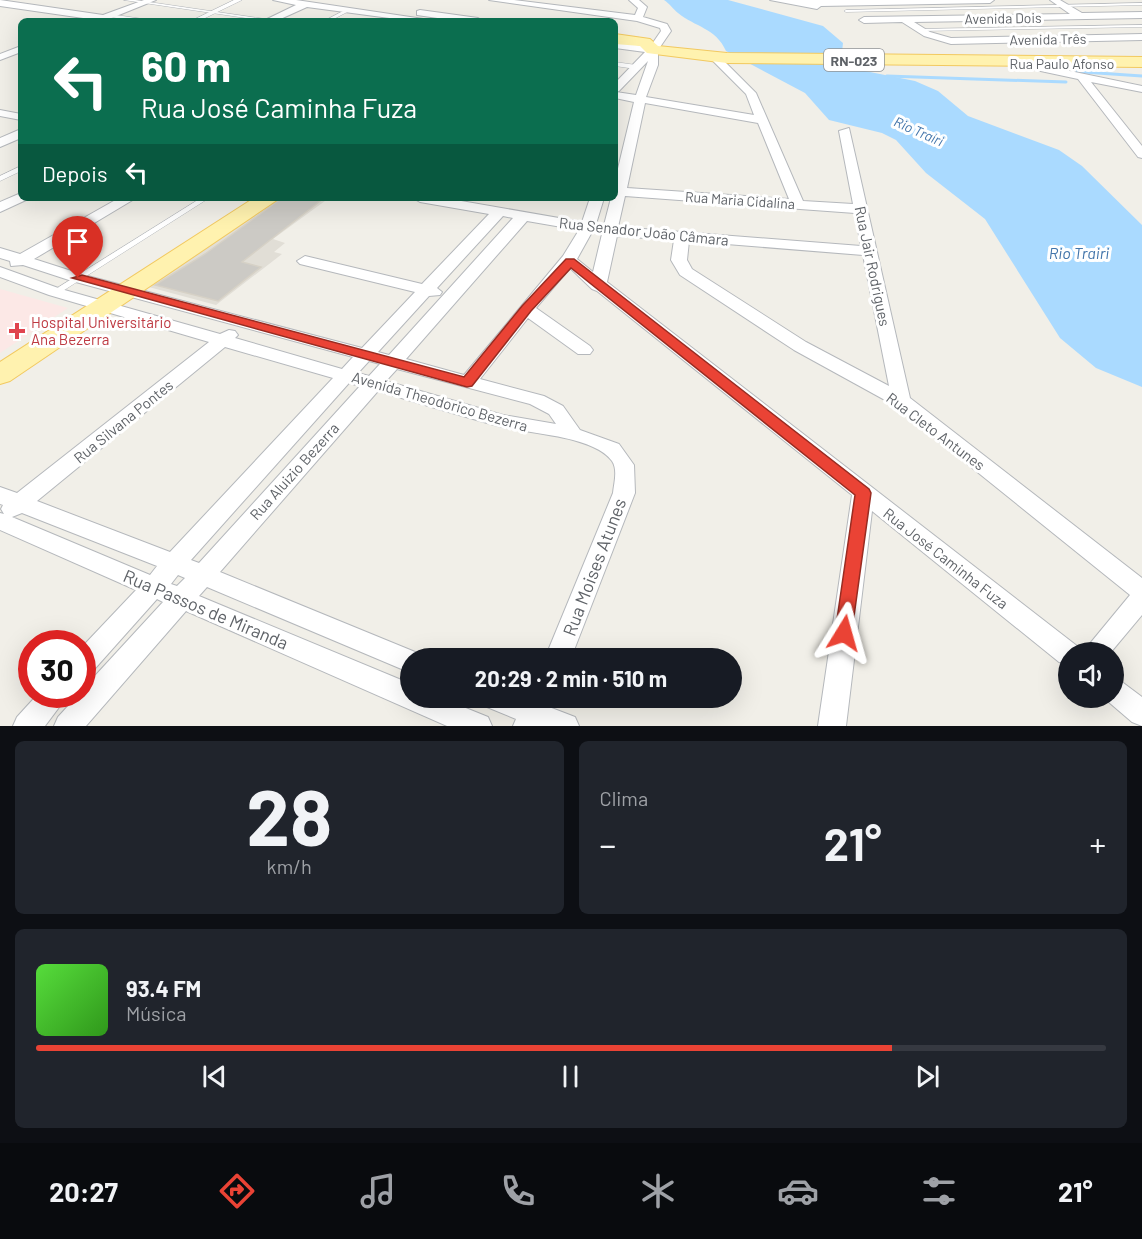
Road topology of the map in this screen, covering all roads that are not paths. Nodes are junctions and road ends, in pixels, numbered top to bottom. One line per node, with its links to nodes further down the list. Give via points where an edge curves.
1 (26, 0): 22 (street)
2 (126, 0): 15 (lane)
3 (239, 0): 26 (street)
4 (277, 0): 18 (street)
5 (323, 0): 12 (street)
6 (493, 0): 37 (street)
7 (633, 0): 37 (street, via 643,7)
8 (774, 0): 16 (street)
9 (892, 0): 13 (street)
10 (990, 0): 14 (street)
11 (1054, 0): 21 (street)
12 (337, 1): 36 (street)
13 (870, 1): 14 (street); 17 (street); 24 (street)
14 (907, 1)
15 (149, 2): 26 (lane); 30 (street)
16 (791, 2): 17 (street); 19 (street)
17 (828, 2): 19 (street)
18 (306, 4): 23 (street); 33 (street)
19 (805, 4): 25 (street, Avenida Dois)
20 (1142, 4): 21 (lane)
21 (1065, 6): 24 (lane); 28 (street)
22 (4, 7): 29 (street)
23 (349, 10): 34 (lane); 35 (street)
24 (882, 10): 25 (lane); 38 (street)
25 (846, 11): 38 (street, Avenida Dois, via 862,17)
26 (212, 12): 31 (street); 32 (lane)
27 (1142, 15): 28 (street, Avenida Dois)
28 (1081, 16): 38 (street, Avenida Dois); 40 (street)
29 (92, 18)
30 (103, 18)
31 (200, 18)
32 (252, 18)
33 (278, 18)
34 (332, 18)
35 (409, 18)
36 (457, 18)
37 (638, 18): 49 (street, via 665,28)
38 (900, 20): 41 (street)
39 (1142, 26): 40 (lane)
40 (1098, 27): 41 (lane); 43 (street)
41 (920, 30): 45 (street, via 939,39)
42 (1142, 37): 43 (street, Avenida Três)
43 (1118, 38): 45 (street, Avenida Três); 47 (street)
44 (618, 39): 49 (main road, RN-023, via 645,42)
45 (960, 41): 54 (street)
46 (618, 45): 49 (street)
47 (1134, 46)
48 (0, 49): 50 (street)
49 (653, 50): 53 (main road, RN-023); 58 (street); 63 (street, via 653,65)
50 (18, 51)
51 (18, 51): 52 (street)
52 (0, 57)
53 (720, 57): 54 (main road, RN-023); 66 (street, via 751,93)
54 (987, 62): 56 (main road, Rua Paulo Afonso / RN-023)
55 (1142, 62): 56 (main road, Rua Paulo Afonso / RN-023)
56 (1017, 63): 59 (street)
57 (618, 64): 58 (lane)
58 (636, 67): 60 (street)
59 (1081, 76): 61 (street); 70 (street)
60 (618, 86)
61 (1142, 89)
62 (618, 95): 63 (street)
63 (640, 99): 66 (street); 71 (street)
64 (0, 113): 65 (street)
65 (18, 116)
66 (763, 120): 84 (street)
67 (845, 131): 86 (street, Rua Jair Rodrigues)
68 (18, 134): 69 (street)
69 (0, 142)
70 (1142, 154)
71 (620, 164): 74 (street)
72 (18, 170): 73 (lane)
73 (0, 179)
74 (619, 191): 75 (street); 84 (street, Rua Maria Cidalina)
75 (618, 197)
76 (18, 199): 85 (street)
77 (124, 201): 94 (street)
78 (202, 201): 98 (lane)
79 (249, 201): 102 (main road)
80 (264, 201): 102 (main road)
81 (437, 201): 87 (street, Rua Senador João Câmara)
82 (596, 201): 89 (street)
83 (617, 201): 90 (street)
84 (798, 205): 86 (street, Rua Maria Cidalina)
85 (0, 208)
86 (861, 209): 92 (street, Rua Jair Rodrigues)
87 (499, 212): 88 (street, Rua Senador João Câmara); 100 (street, Rua Aluizio Bezerra)
88 (522, 217): 89 (street, Rua Senador João Câmara); 103 (street, Rua Aluizio Bezerra)
89 (589, 228): 90 (street, Rua Senador João Câmara); 96 (street)
90 (612, 231): 91 (street, Rua Senador João Câmara); 99 (street)
91 (682, 237): 92 (street, Rua Senador João Câmara); 115 (street, Rua Cleto Antunes, via 680,260 686,272 783,336)
92 (869, 251): 115 (street, Rua Jair Rodrigues)
93 (0, 253): 94 (street, Avenida Theodorico Bezerra)
94 (22, 259): 97 (street); 98 (street, Avenida Theodorico Bezerra)
95 (305, 261): 100 (street)
96 (570, 261): 99 (street, Rua José Caminha Fuza); 104 (street)
97 (0, 272): 101 (street, Avenida Theodorico Bezerra)
98 (78, 278): 101 (lane); 102 (street, Avenida Theodorico Bezerra)
99 (598, 286): 117 (street, Rua José Caminha Fuza)
100 (425, 290): 103 (street); 108 (street, Rua Aluizio Bezerra)
101 (55, 292): 102 (street, Avenida Theodorico Bezerra)
102 (108, 296): 105 (street, Avenida Theodorico Bezerra); 106 (street, Avenida Theodorico Bezerra); 109 (main road); 112 (main road)
103 (451, 296): 110 (street, Rua Aluizio Bezerra)
104 (526, 309): 107 (street); 114 (street)
105 (244, 323): 106 (street, Rua Silvana Pontes); 108 (street, Avenida Theodorico Bezerra)
106 (224, 340): 111 (street, Avenida Theodorico Bezerra); 118 (street, Rua Silvana Pontes)
107 (584, 350)
108 (365, 355): 110 (street, Avenida Theodorico Bezerra); 111 (street, Rua Aluizio Bezerra)
109 (0, 361)
110 (392, 362): 113 (street, Rua Aluizio Bezerra); 114 (street, Avenida Theodorico Bezerra)
111 (347, 374): 113 (street, Avenida Theodorico Bezerra); 120 (street, Rua Aluizio Bezerra)
112 (0, 375)
113 (374, 382): 116 (street, Avenida Theodorico Bezerra, via 502,421); 121 (street, Rua Aluizio Bezerra)
114 (467, 383): 116 (street, Avenida Theodorico Bezerra, via 548,405 563,416)
115 (901, 402): 123 (street, Rua Cleto Antunes)
116 (573, 434): 128 (street, Rua Moises Atunes, via 614,451 626,474 624,493)
117 (863, 493): 127 (street, Rua José Caminha Fuza); 141 (street)
118 (10, 499): 119 (street, Rua Silvana Pontes); 120 (street, Rua Passos de Miranda)
119 (0, 520): 122 (street, Rua Passos de Miranda)
120 (174, 564): 121 (street, Rua Passos de Miranda); 122 (street, Rua Aluizio Bezerra)
121 (201, 574): 124 (street, Rua Aluizio Bezerra); 130 (street, Rua Passos de Miranda)
122 (155, 586): 124 (street, Rua Passos de Miranda); 129 (street, Rua Aluizio Bezerra)
123 (1142, 591)
124 (180, 597): 131 (street, Rua Passos de Miranda); 138 (street, Rua Aluizio Bezerra)
125 (1142, 598): 126 (street)
126 (1105, 642)
127 (1058, 646)
128 (562, 648)
129 (96, 650)
130 (400, 657)
131 (400, 692)
132 (1124, 699): 136 (street)
133 (43, 708): 137 (street)
134 (436, 708): 139 (street, Rua Passos de Miranda)
135 (534, 712): 140 (street)
136 (1142, 713)
137 (27, 726)
138 (68, 726)
139 (478, 726)
140 (565, 726)
141 (832, 726)

